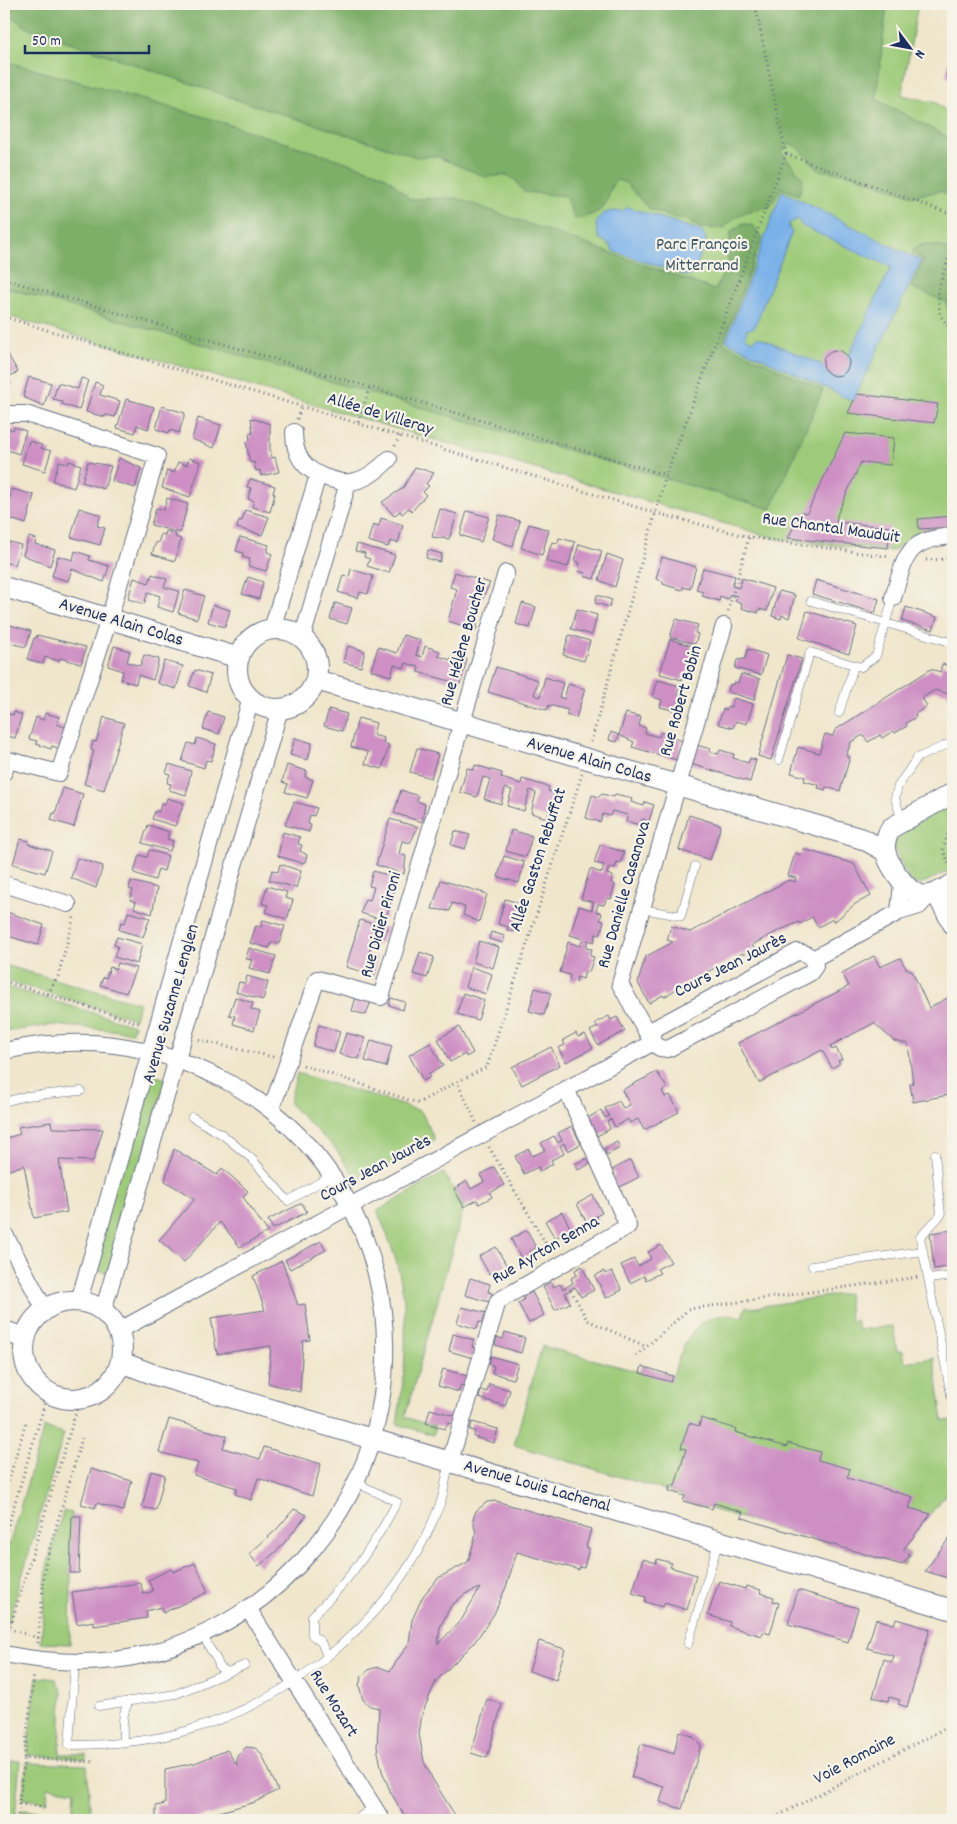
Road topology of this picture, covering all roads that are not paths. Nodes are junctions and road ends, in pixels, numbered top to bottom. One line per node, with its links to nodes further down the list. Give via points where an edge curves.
1 (4, 414): 11 (street, via 26,414 157,456)
2 (294, 432): 4 (street, via 294,443 301,461)
3 (390, 459): 5 (street, via 372,474)
4 (318, 475): 5 (street); 14 (street)
5 (348, 483): 15 (street)
6 (953, 536): 9 (street, Rue Chantal Mauduit, via 923,540 913,548)
7 (506, 573): 23 (street, Rue Hélène Boucher)
8 (4, 587): 11 (street, Avenue Alain Colas)
9 (893, 598): 12 (lane)
10 (811, 601): 12 (lane)
11 (109, 619): 17 (street, Avenue Alain Colas); 26 (street, via 59,773 8,760)
12 (886, 623): 16 (lane); 18 (lane, via 876,656 861,668)
13 (724, 626): 27 (street, Rue Robert Bobin)
14 (272, 629): 15 (street, via 283,629); 17 (street, via 251,639)
15 (302, 638): 19 (street, via 316,657)
16 (947, 642)
17 (239, 658): 20 (street, via 239,680)
18 (854, 666): 22 (lane); 25 (lane, via 810,652)
19 (316, 680): 21 (street, via 302,700); 23 (street, Avenue Alain Colas)
20 (250, 698): 21 (street, via 269,708); 42 (street, Avenue Suzanne Lenglen)
21 (280, 709): 44 (street, Avenue Suzanne Lenglen)
22 (839, 713)
23 (462, 724): 27 (street, Avenue Alain Colas); 48 (street, Rue Didier Pironi, via 382,997 317,979)
24 (953, 742): 29 (lane, via 917,758 898,786 895,798)
25 (779, 760)
26 (4, 772)
27 (678, 787): 30 (street, Avenue Alain Colas); 37 (street, Rue Danielle Casanova)
28 (953, 793): 29 (street)
29 (897, 825): 30 (street); 31 (street, via 885,838)
30 (863, 840): 31 (street, Avenue Alain Colas)
31 (885, 851): 33 (street)
32 (695, 866): 37 (lane, via 681,916)
33 (902, 883): 35 (street, via 922,896); 38 (street)
34 (4, 884): 36 (street)
35 (939, 891): 38 (street, Cours Jean Jaurès, via 919,906); 39 (street)
36 (68, 904)
37 (642, 909): 41 (street, Rue Danielle Casanova, via 620,984)
38 (899, 912): 40 (street, Cours Jean Jaurès)
39 (953, 924)
40 (813, 959): 41 (street, Cours Jean Jaurès, via 806,953 796,952 652,1030); 41 (street, Cours Jean Jaurès, via 815,966 810,974 668,1049 660,1048)
41 (651, 1040): 45 (street, Cours Jean Jaurès)
42 (150, 1050): 43 (street, via 71,1042); 44 (street); 58 (street, Avenue Suzanne Lenglen)
43 (4, 1051)
44 (177, 1058): 48 (street, via 243,1090); 60 (street, Avenue Suzanne Lenglen)
45 (566, 1089): 52 (street, Cours Jean Jaurès); 67 (street, Rue Ayrton Senna, via 628,1226 498,1301)
46 (81, 1091): 47 (lane, via 26,1096)
47 (4, 1102)
48 (271, 1110): 51 (street, via 304,1140)
49 (192, 1117): 51 (lane, via 223,1135 252,1159 288,1201)
50 (934, 1154): 54 (lane, via 942,1215 920,1237)
51 (332, 1175): 52 (street)
52 (350, 1206): 62 (street, Cours Jean Jaurès); 66 (street, via 364,1235 379,1284 386,1336 384,1388)
53 (4, 1233): 59 (street)
54 (923, 1251): 55 (lane); 57 (lane)
55 (812, 1266)
56 (953, 1276): 57 (lane)
57 (929, 1277): 65 (lane)
58 (78, 1301): 59 (street, via 61,1303); 60 (street)
59 (45, 1310): 63 (street, via 36,1317)
60 (103, 1311): 62 (street)
61 (4, 1331): 63 (street)
62 (118, 1331): 64 (street, via 122,1346)
63 (25, 1338): 64 (street, via 24,1354 36,1384 65,1399 94,1395 115,1376)
64 (121, 1362): 66 (street, Avenue Louis Lachenal, via 155,1375)
65 (952, 1400)
66 (374, 1438): 67 (street, Avenue Louis Lachenal); 68 (street)
67 (450, 1461): 69 (street, Avenue Louis Lachenal); 75 (lane, via 441,1503 417,1554 385,1600)
68 (359, 1480): 70 (street, via 324,1537 293,1573); 75 (lane, via 365,1487 397,1502 380,1535 353,1572 312,1616 312,1634 321,1642)
69 (719, 1541): 71 (street, Avenue Louis Lachenal); 73 (lane)
70 (249, 1610): 72 (street); 79 (street, Rue Mozart)
71 (953, 1610)
72 (204, 1635): 76 (street, via 141,1656); 78 (lane, via 219,1667)
73 (688, 1644)
74 (5, 1648): 76 (street, via 36,1660)
75 (327, 1656): 79 (lane)
76 (75, 1663): 82 (lane, via 69,1745)
77 (245, 1666): 78 (lane)
78 (228, 1672): 80 (lane, via 176,1694)
79 (295, 1682): 82 (lane, via 247,1707 188,1730); 83 (street, Rue Mozart)
80 (129, 1701): 81 (lane); 82 (lane, via 122,1714 125,1727)
81 (99, 1706)
82 (123, 1741)
83 (378, 1813): 84 (lane)
84 (355, 1820)

